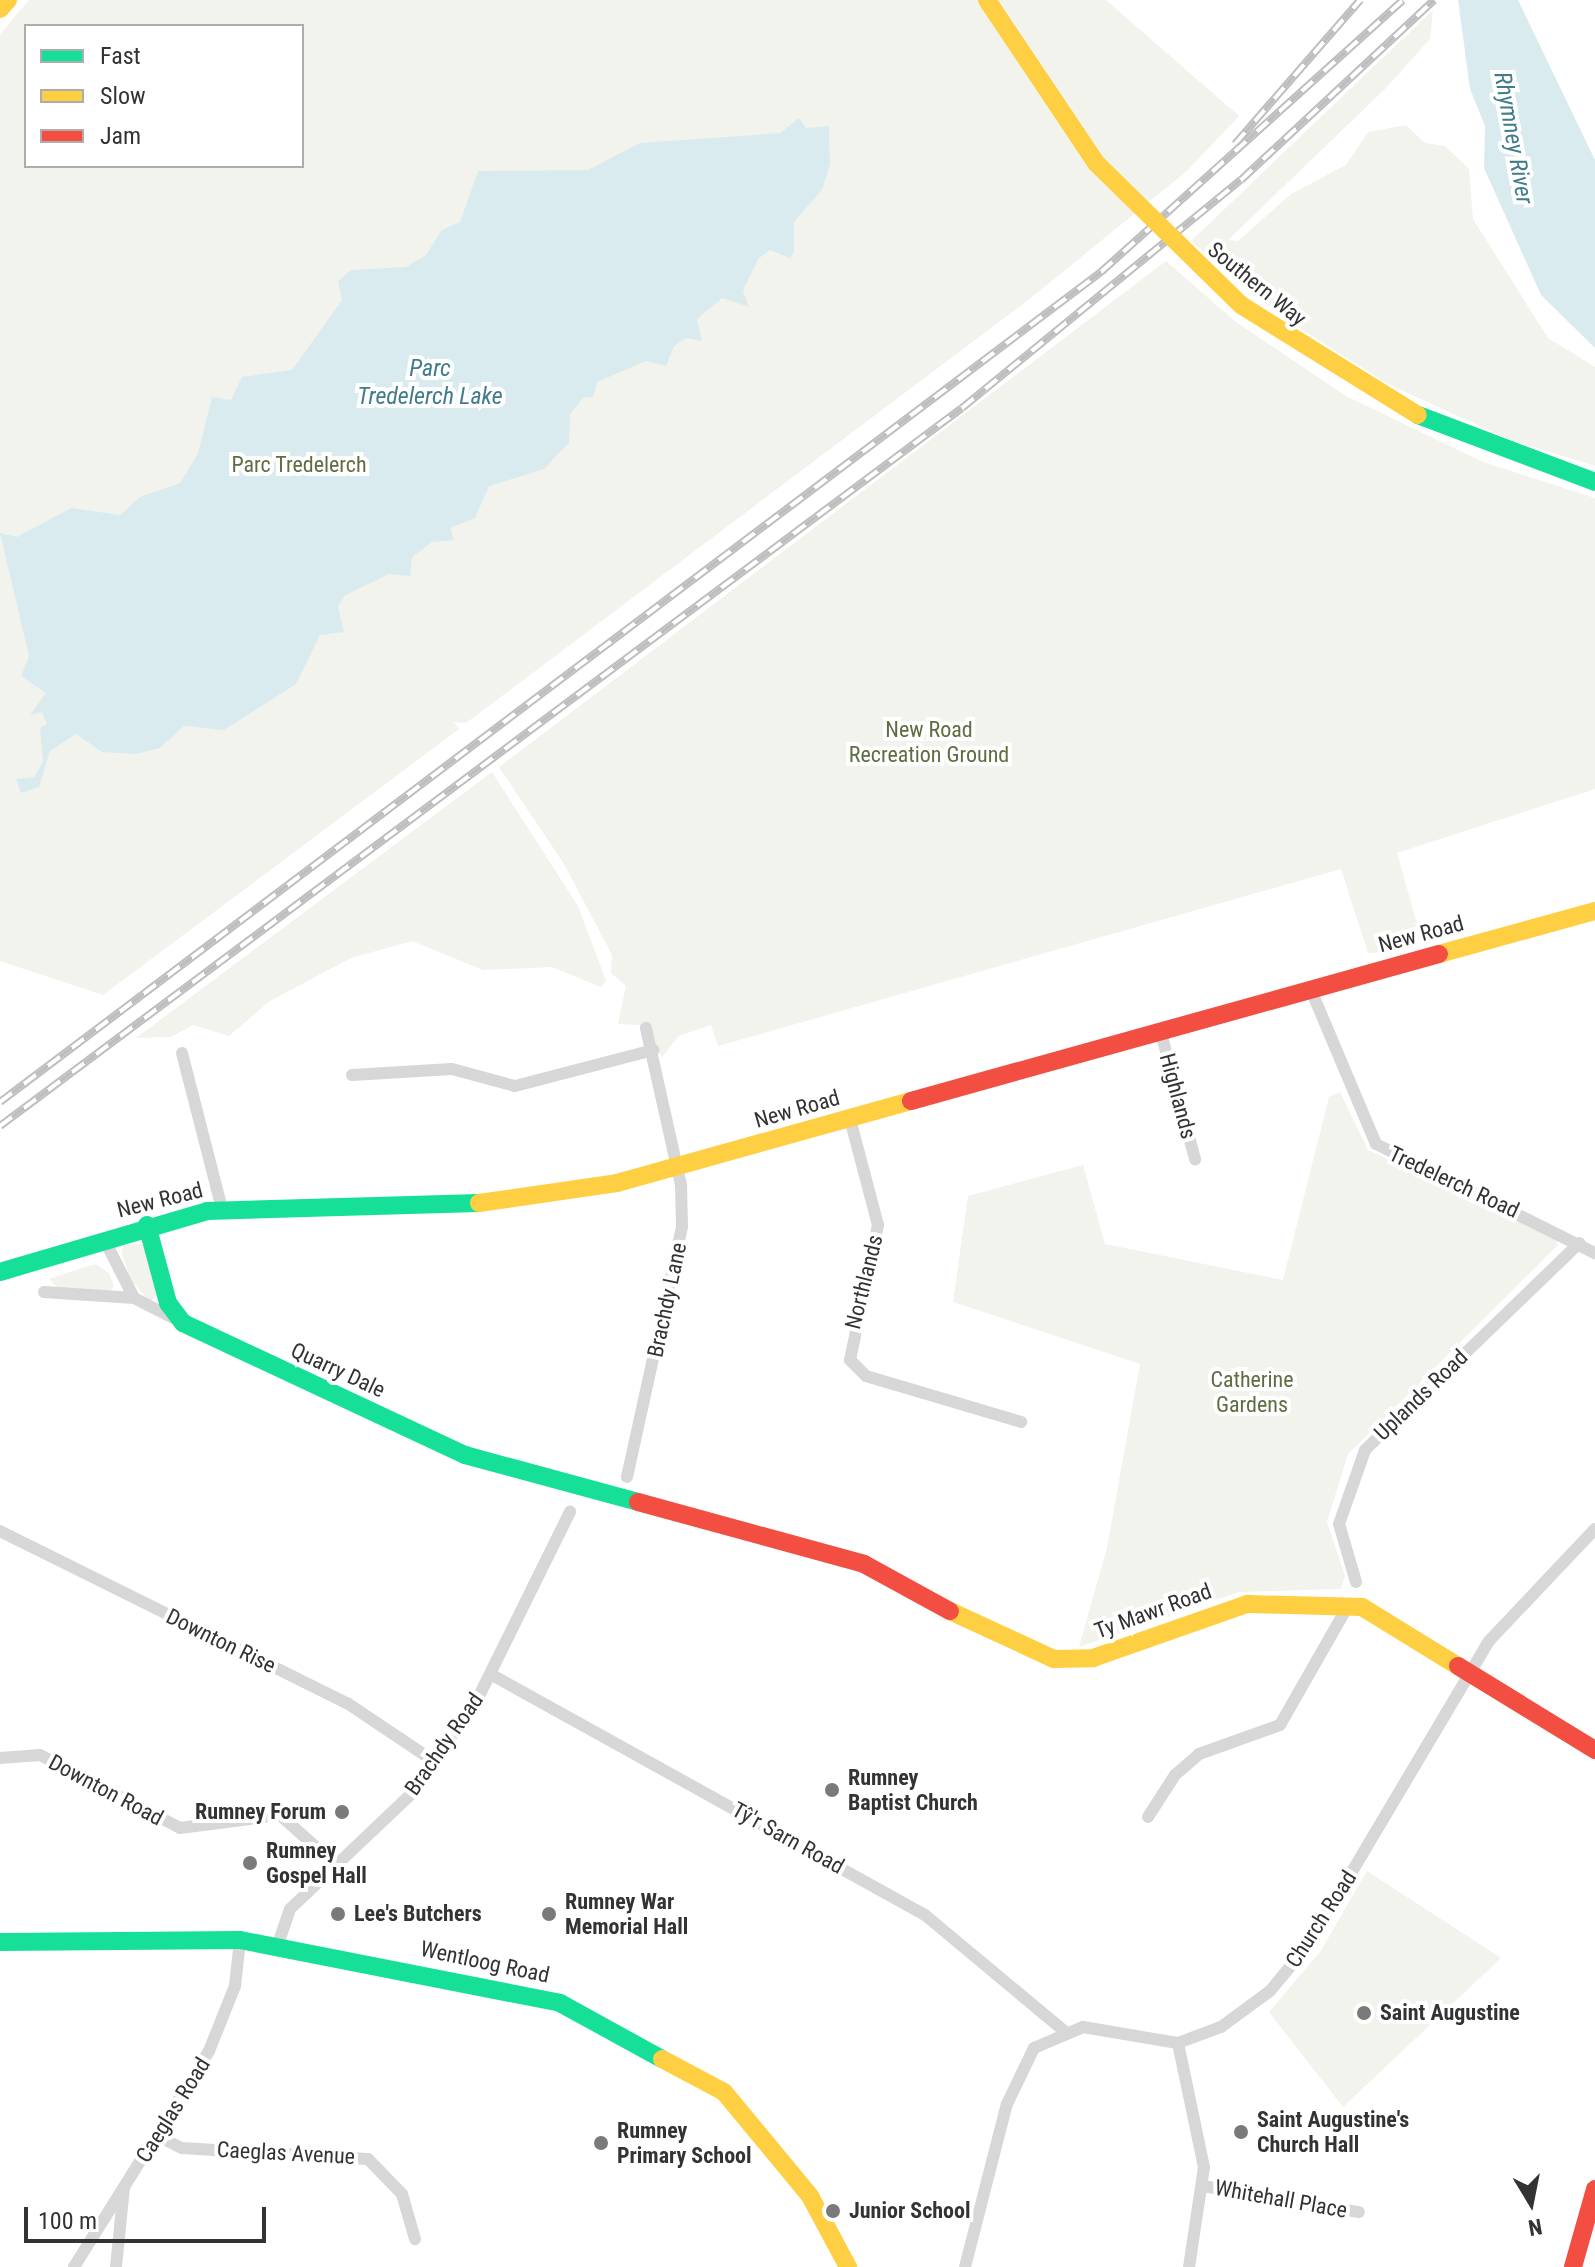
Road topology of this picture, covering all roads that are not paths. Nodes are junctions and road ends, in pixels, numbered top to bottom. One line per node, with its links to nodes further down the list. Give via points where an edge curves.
1 (8, 0): 3 (street)
2 (987, 0): 4 (street, Southern Way, bridge, via 1096,163 1241,305 1405,410)
3 (0, 9)
4 (1595, 482)
5 (1595, 911): 6 (street, New Road)
6 (1311, 990): 8 (street, New Road); 19 (street, Tredelerch Road, via 1376,1144)
7 (646, 1028): 9 (street, Brachdy Lane)
8 (1161, 1033): 12 (street, New Road); 13 (street, Highlands)
9 (653, 1050): 11 (street, via 515,1086 452,1069); 14 (street, Brachdy Lane)
10 (182, 1053): 15 (street)
11 (352, 1075)
12 (850, 1119): 14 (street, New Road); 24 (street, Northlands, via 878,1225 850,1360 866,1376)
13 (1195, 1159)
14 (676, 1168): 15 (street, New Road, via 516,1201); 25 (street, Brachdy Lane, via 679,1263)
15 (222, 1209): 16 (street, New Road)
16 (147, 1225): 18 (street, New Road); 23 (street, via 168,1303)
17 (1595, 1235): 19 (street, Uplands Road)
18 (104, 1239): 20 (street, New Road); 22 (street)
19 (1587, 1248): 30 (street, Uplands Road, via 1365,1450 1339,1524)
20 (0, 1272)
21 (44, 1292): 22 (street, via 112,1302)
22 (134, 1298): 23 (street)
23 (183, 1323): 26 (street, Quarry Dale, via 465,1455)
24 (1021, 1422)
25 (627, 1477)
26 (576, 1485): 31 (street, Ty Mawr Road, via 884,1571 1007,1642 1054,1659 1093,1658 1247,1604)
27 (570, 1512): 33 (street, Brachdy Road)
28 (1595, 1529): 32 (street, Church Road, via 1518,1606)
29 (0, 1531): 36 (street, Downton Rise, via 347,1703)
30 (1356, 1582)
31 (1349, 1604): 32 (street, Ty Mawr Road); 37 (street, via 1280,1725 1199,1754 1175,1775)
32 (1471, 1671): 34 (street, Ty Mawr Road); 43 (street, Church Road, via 1295,1964 1246,2012)
33 (492, 1675): 36 (street, Brachdy Road); 42 (street, Tŷ'r Sarn Road, via 925,1915)
34 (1595, 1750)
35 (0, 1758): 38 (street, Downton Road, via 40,1755 180,1828 280,1815)
36 (435, 1762): 38 (street, Brachdy Road)
37 (1148, 1817)
38 (336, 1865): 41 (street, Brachdy Road, via 290,1909)
39 (240, 1940): 40 (street, Wentloog Road); 41 (street, Wentloog Road); 44 (street, Caeglas Road, via 235,1986 218,2033)
40 (0, 1942)
41 (278, 1944): 52 (street, Wentloog Road, via 560,2003 685,2065 724,2092 779,2155)
42 (1064, 2031): 43 (street); 53 (street, via 1034,2048 1019,2069)
43 (1178, 2043): 45 (street)
44 (158, 2136): 46 (street, Caeglas Road); 49 (street, Caeglas Avenue, via 182,2148 368,2159 396,2183)
45 (1203, 2186): 48 (street, Whitehall Place); 54 (street)
46 (124, 2187): 50 (street, Caeglas Road); 51 (street)
47 (1595, 2189): 55 (street)
48 (1359, 2212)
49 (415, 2239)
50 (74, 2267)
51 (116, 2267)
52 (848, 2267)
53 (965, 2267)
54 (1189, 2267)
55 (1573, 2267)

